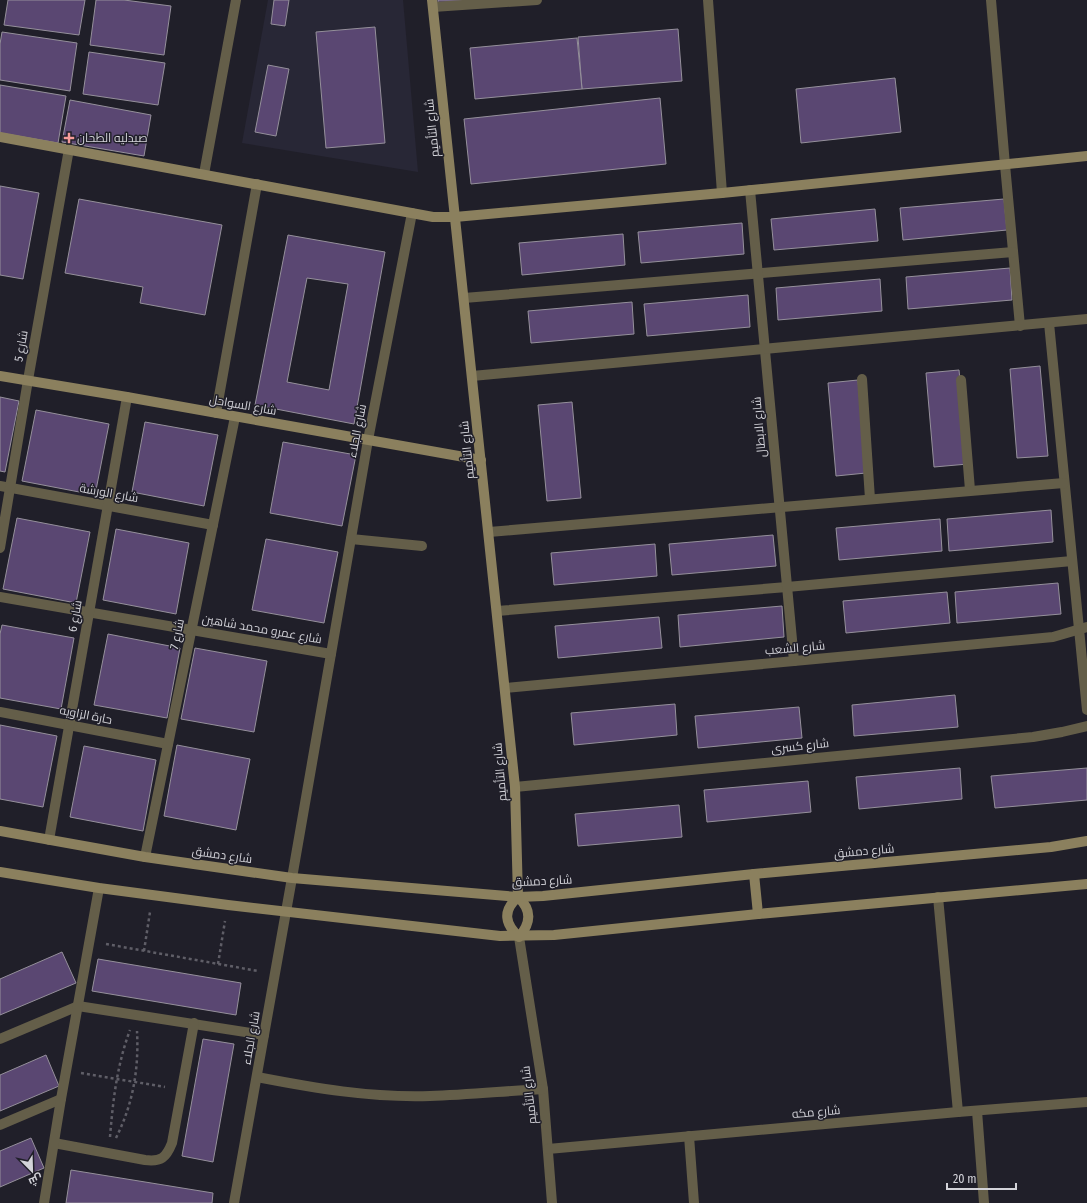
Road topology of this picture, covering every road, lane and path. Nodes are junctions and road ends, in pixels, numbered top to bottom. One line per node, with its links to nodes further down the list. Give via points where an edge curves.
1 (236, 0): 10 (street)
2 (537, 0): 5 (street)
3 (708, 0): 13 (street)
4 (991, 0): 9 (street)
5 (432, 4): 15 (street, شارع التأميم)
6 (0, 137): 7 (street)
7 (69, 149): 10 (street); 26 (street, شارع 5)
8 (1087, 156): 9 (street)
9 (1005, 165): 12 (street); 16 (street)
10 (204, 174): 11 (street)
11 (257, 184): 14 (street); 29 (street)
12 (750, 190): 13 (street); 17 (street, شارع الابطال)
13 (722, 193): 15 (street)
14 (412, 213): 15 (street); 31 (street, شارع الجلاء)
15 (455, 217): 18 (street, شارع التأميم)
16 (1013, 252): 17 (street); 21 (street)
17 (758, 273): 18 (street); 22 (street, شارع الابطال)
18 (464, 298): 24 (street, شارع التأميم)
19 (1087, 319): 20 (street)
20 (1049, 323): 21 (street); 33 (street)
21 (1020, 326): 22 (street)
22 (764, 349): 24 (street); 39 (street, شارع الابطال)
23 (0, 376): 26 (street, شارع السواحل)
24 (472, 376): 32 (street, شارع التأميم)
25 (862, 379): 37 (street)
26 (28, 380): 28 (street, شارع السواحل); 35 (street, شارع 5)
27 (961, 380): 36 (street)
28 (127, 397): 29 (street, شارع السواحل); 38 (street, شارع 6)
29 (216, 413): 30 (street, شارع السواحل)
30 (235, 417): 31 (street, شارع السواحل); 40 (street, شارع 7)
31 (368, 440): 32 (street, شارع السواحل); 42 (street, شارع الجلاء)
32 (481, 460): 41 (street, شارع التأميم)
33 (1064, 483): 36 (street); 45 (street)
34 (0, 486): 35 (street, شارع الورشة)
35 (10, 488): 38 (street, شارع الورشة); 44 (street, شارع 5)
36 (970, 490): 37 (street)
37 (870, 499): 39 (street)
38 (108, 506): 40 (street, شارع الورشة); 49 (street, شارع 6)
39 (779, 506): 41 (street); 46 (street, شارع الابطال)
40 (213, 525): 51 (street, شارع 7)
41 (489, 532): 48 (street, شارع التأميم)
42 (351, 539): 43 (street); 52 (street, شارع الجلاء)
43 (422, 546)
44 (0, 548)
45 (1072, 561): 46 (street); 50 (street)
46 (786, 587): 48 (street); 53 (street, شارع الابطال)
47 (0, 597): 49 (street, شارع عمرو محمد شاهين)
48 (497, 611): 54 (street, شارع التأميم)
49 (89, 612): 51 (street, شارع عمرو محمد شاهين); 57 (street, شارع 6)
50 (1083, 628): 53 (street, شارع الشعب, via 1053,637); 55 (street)
51 (192, 630): 52 (street, شارع عمرو محمد شاهين); 59 (street, شارع 7)
52 (331, 654): 67 (street, شارع الجلاء)
53 (794, 661): 54 (street, شارع الشعب)
54 (505, 688): 60 (street, شارع التأميم)
55 (1087, 710)
56 (0, 712): 57 (street, حارة الزاويه)
57 (70, 725): 59 (street, حارة الزاويه); 62 (street, شارع 6)
58 (1087, 726): 60 (street, شارع كسرى, via 1033,737)
59 (168, 744): 64 (street, شارع 7)
60 (515, 787): 71 (street, شارع التأميم)
61 (0, 831): 62 (street, شارع دمشق)
62 (50, 840): 64 (street, شارع دمشق)
63 (1087, 841): 66 (street, شارع دمشق, via 1051,847)
64 (145, 857): 67 (street, شارع دمشق)
65 (0, 872): 69 (street)
66 (754, 874): 71 (street, شارع دمشق); 75 (street)
67 (292, 878): 71 (street, شارع دمشق); 74 (street, شارع الجلاء)
68 (1087, 884): 72 (street)
69 (99, 888): 70 (street); 77 (street)
70 (152, 895): 73 (street); 78 (path)
71 (518, 897): 76 (street, شارع التأميم, via 524,902 528,916 528,924); 76 (street, شارع التأميم, via 508,909 507,917 508,925)
72 (938, 897): 75 (street); 95 (street)
73 (228, 905): 74 (street); 79 (path)
74 (286, 911): 76 (street); 80 (street, شارع الجلاء)
75 (758, 914): 76 (street)
76 (519, 937): 90 (street, شارع التأميم)
77 (90, 942): 78 (path); 81 (street)
78 (144, 951): 79 (path)
79 (218, 964): 80 (path)
80 (275, 974): 84 (street, شارع الجلاء)
81 (78, 1006): 82 (street); 85 (street); 86 (street)
82 (136, 1015): 83 (street); 88 (path, via 123,1049); 89 (path)
83 (194, 1024): 84 (street); 91 (street)
84 (264, 1035): 87 (street, شارع الجلاء)
85 (0, 1039)
86 (67, 1070): 88 (path); 92 (street)
87 (257, 1077): 90 (street, via 314,1088 386,1095 429,1096); 102 (street, شارع الجلاء)
88 (116, 1079): 89 (path); 100 (path)
89 (135, 1082): 91 (path); 100 (path, via 131,1104)
90 (542, 1089): 99 (street, شارع التأميم)
91 (182, 1090): 100 (street, via 172,1143 162,1158 154,1161)
92 (61, 1099): 96 (street); 98 (street)
93 (1087, 1102): 94 (street, شارع مكه)
94 (977, 1111): 95 (street, شارع مكه); 105 (street)
95 (958, 1112): 97 (street, شارع مكه)
96 (0, 1125)
97 (689, 1136): 99 (street, شارع مكه); 104 (street)
98 (54, 1143): 100 (street); 101 (street)
99 (548, 1149): 103 (street, شارع التأميم)
100 (109, 1153)
101 (44, 1203)
102 (234, 1203)
103 (552, 1203)
104 (694, 1203)
105 (984, 1203)

